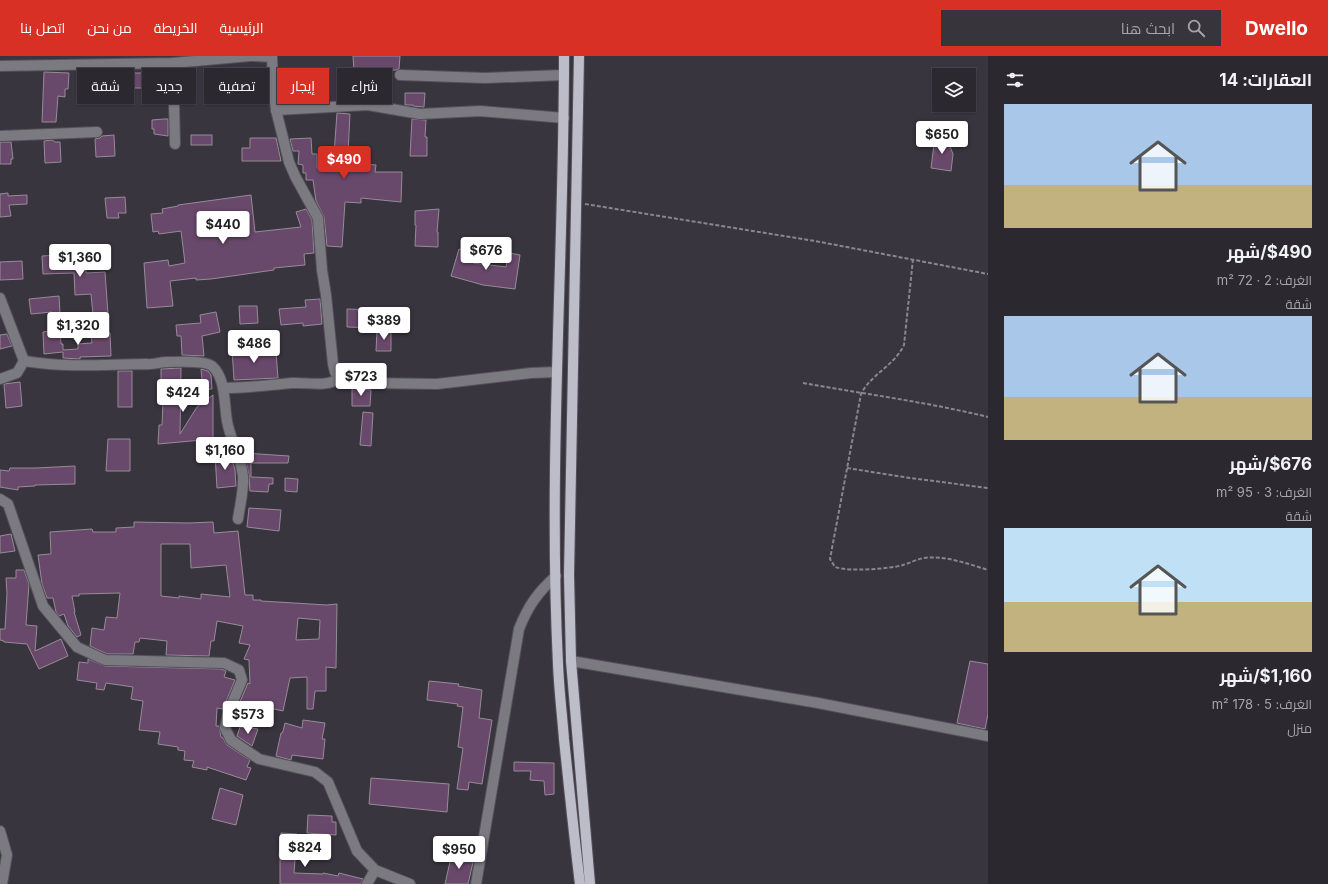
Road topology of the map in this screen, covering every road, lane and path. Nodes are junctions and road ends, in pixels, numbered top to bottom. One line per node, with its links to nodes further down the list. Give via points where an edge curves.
1 (252, 56): 4 (street); 5 (street)
2 (564, 56): 8 (main road)
3 (579, 56): 14 (main road)
4 (272, 57): 9 (street)
5 (173, 63): 6 (street); 13 (street)
6 (0, 66)
7 (400, 75): 8 (street, via 485,78)
8 (564, 75): 10 (main road)
9 (276, 110): 10 (street, via 368,105 420,114 480,111); 22 (street, via 289,162 318,218 332,364)
10 (564, 118): 16 (main road)
11 (97, 132): 12 (street)
12 (0, 136)
13 (175, 144)
14 (576, 202): 15 (path); 17 (main road)
15 (913, 260): 18 (path); 26 (path, via 904,345 897,358 867,383)
16 (561, 272): 17 (main road); 21 (main road)
17 (574, 272): 33 (main road)
18 (988, 274)
19 (0, 298): 20 (street)
20 (24, 361): 23 (street, via 17,373); 25 (street, via 65,365 204,363 212,366)
21 (557, 372): 22 (street, via 437,384 366,382); 34 (main road)
22 (340, 378): 25 (street, via 331,383)
23 (0, 379)
24 (803, 383): 26 (path)
25 (224, 388): 31 (street, via 227,422 243,476)
26 (861, 394): 27 (path, via 931,404); 28 (path)
27 (988, 417)
28 (847, 468): 29 (path); 32 (path, via 830,556 835,567 875,568 902,565 924,558 941,558)
29 (988, 488)
30 (0, 499): 38 (street, via 8,504 42,606 77,647 105,660 224,663 239,670 242,680 228,713 225,728 231,740 259,759 315,772 328,782 357,851)
31 (238, 518)
32 (988, 570)
33 (569, 575): 34 (main road); 35 (main road)
34 (556, 576): 42 (street, via 533,599 519,628); 43 (main road, via 558,665)
35 (571, 661): 36 (street, via 818,703); 44 (main road)
36 (988, 736)
37 (0, 830): 39 (street, via 7,855)
38 (375, 870): 40 (street); 41 (street)
39 (2, 884)
40 (367, 884)
41 (410, 884)
42 (476, 884)
43 (580, 884)
44 (590, 884)

